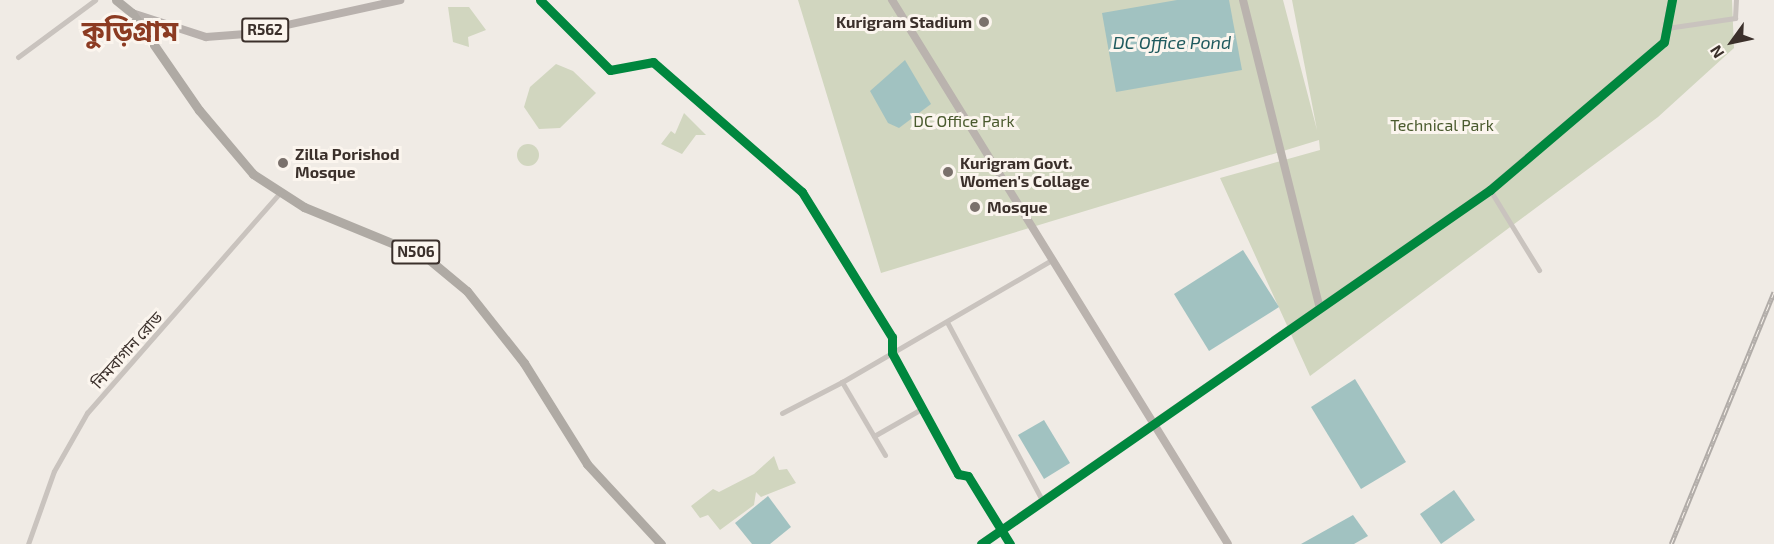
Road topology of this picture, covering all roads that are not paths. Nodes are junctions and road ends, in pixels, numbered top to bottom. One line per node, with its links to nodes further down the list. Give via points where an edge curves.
1 (95, 0): 11 (street)
2 (116, 0): 9 (highway)
3 (400, 0): 9 (main road, R562, via 246,34 206,37)
4 (540, 0): 18 (street, via 610,70 653,62 789,178 843,253 892,337)
5 (892, 0): 14 (street)
6 (1243, 0): 16 (street)
7 (1672, 0): 10 (street)
8 (1736, 0): 10 (street, via 1735,18)
9 (132, 13): 13 (highway, N506, via 199,110 253,174)
10 (1667, 28): 12 (street, via 1664,42)
11 (18, 57)
12 (1490, 190): 15 (street); 16 (street)
13 (279, 194): 27 (street, নিমবাগান রোড, via 87,413 54,471); 28 (highway, N506, via 395,241 467,291 524,363 587,464)
14 (1053, 259): 17 (street); 22 (street)
15 (1539, 270)
16 (1320, 305): 22 (street)
17 (947, 322): 18 (street); 25 (street)
18 (892, 353): 19 (street); 20 (street)
19 (842, 382): 21 (street); 23 (street)
20 (923, 408): 23 (street); 26 (street, via 958,474 968,476)
21 (782, 412)
22 (1151, 426): 25 (street); 31 (street)
23 (872, 434): 24 (street)
24 (885, 455)
25 (1043, 502): 26 (street)
26 (1002, 529): 29 (street); 30 (street)
27 (28, 544)
28 (661, 544)
29 (981, 544)
30 (1010, 544)
31 (1228, 544)

